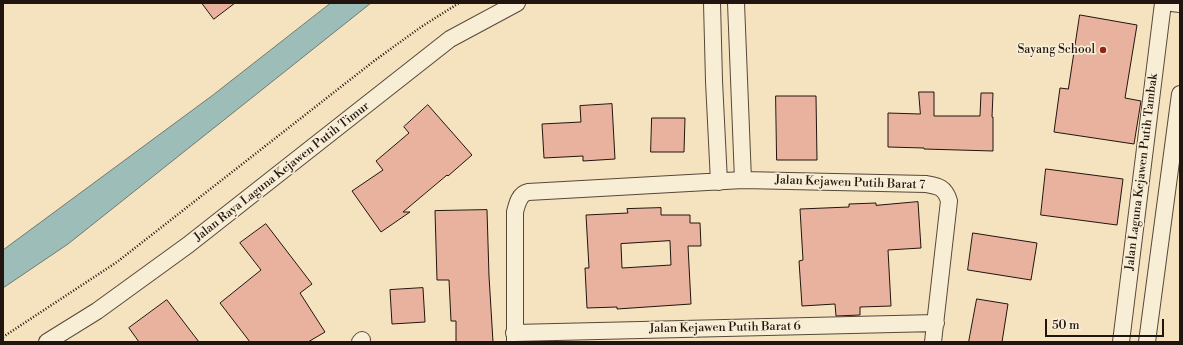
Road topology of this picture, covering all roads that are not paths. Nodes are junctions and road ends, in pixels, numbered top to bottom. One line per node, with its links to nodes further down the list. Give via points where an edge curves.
1 (518, 3): 14 (street, Jalan Raya Laguna Kejawen Putih Timur, via 450,39 188,245 97,311)
2 (712, 3): 8 (street)
3 (736, 3): 7 (street)
4 (1163, 3): 16 (street, Jalan Laguna Kejawen Putih Tambak)
5 (1172, 3): 6 (street)
6 (1180, 4)
7 (739, 79): 8 (street); 10 (street)
8 (714, 81): 11 (street)
9 (1180, 94): 17 (street)
10 (743, 180): 11 (street, Jalan Kejawen Putih Barat 7); 12 (street, Jalan Kejawen Putih Barat 7, via 926,184 939,187 947,194 949,201)
11 (719, 182): 13 (street, Jalan Kejawen Putih Barat 7, via 524,193 515,212)
12 (936, 323): 13 (street, Jalan Kejawen Putih Barat 6); 15 (street)
13 (515, 337)
14 (47, 342)
15 (933, 342)
16 (1121, 342)
17 (1147, 342)

